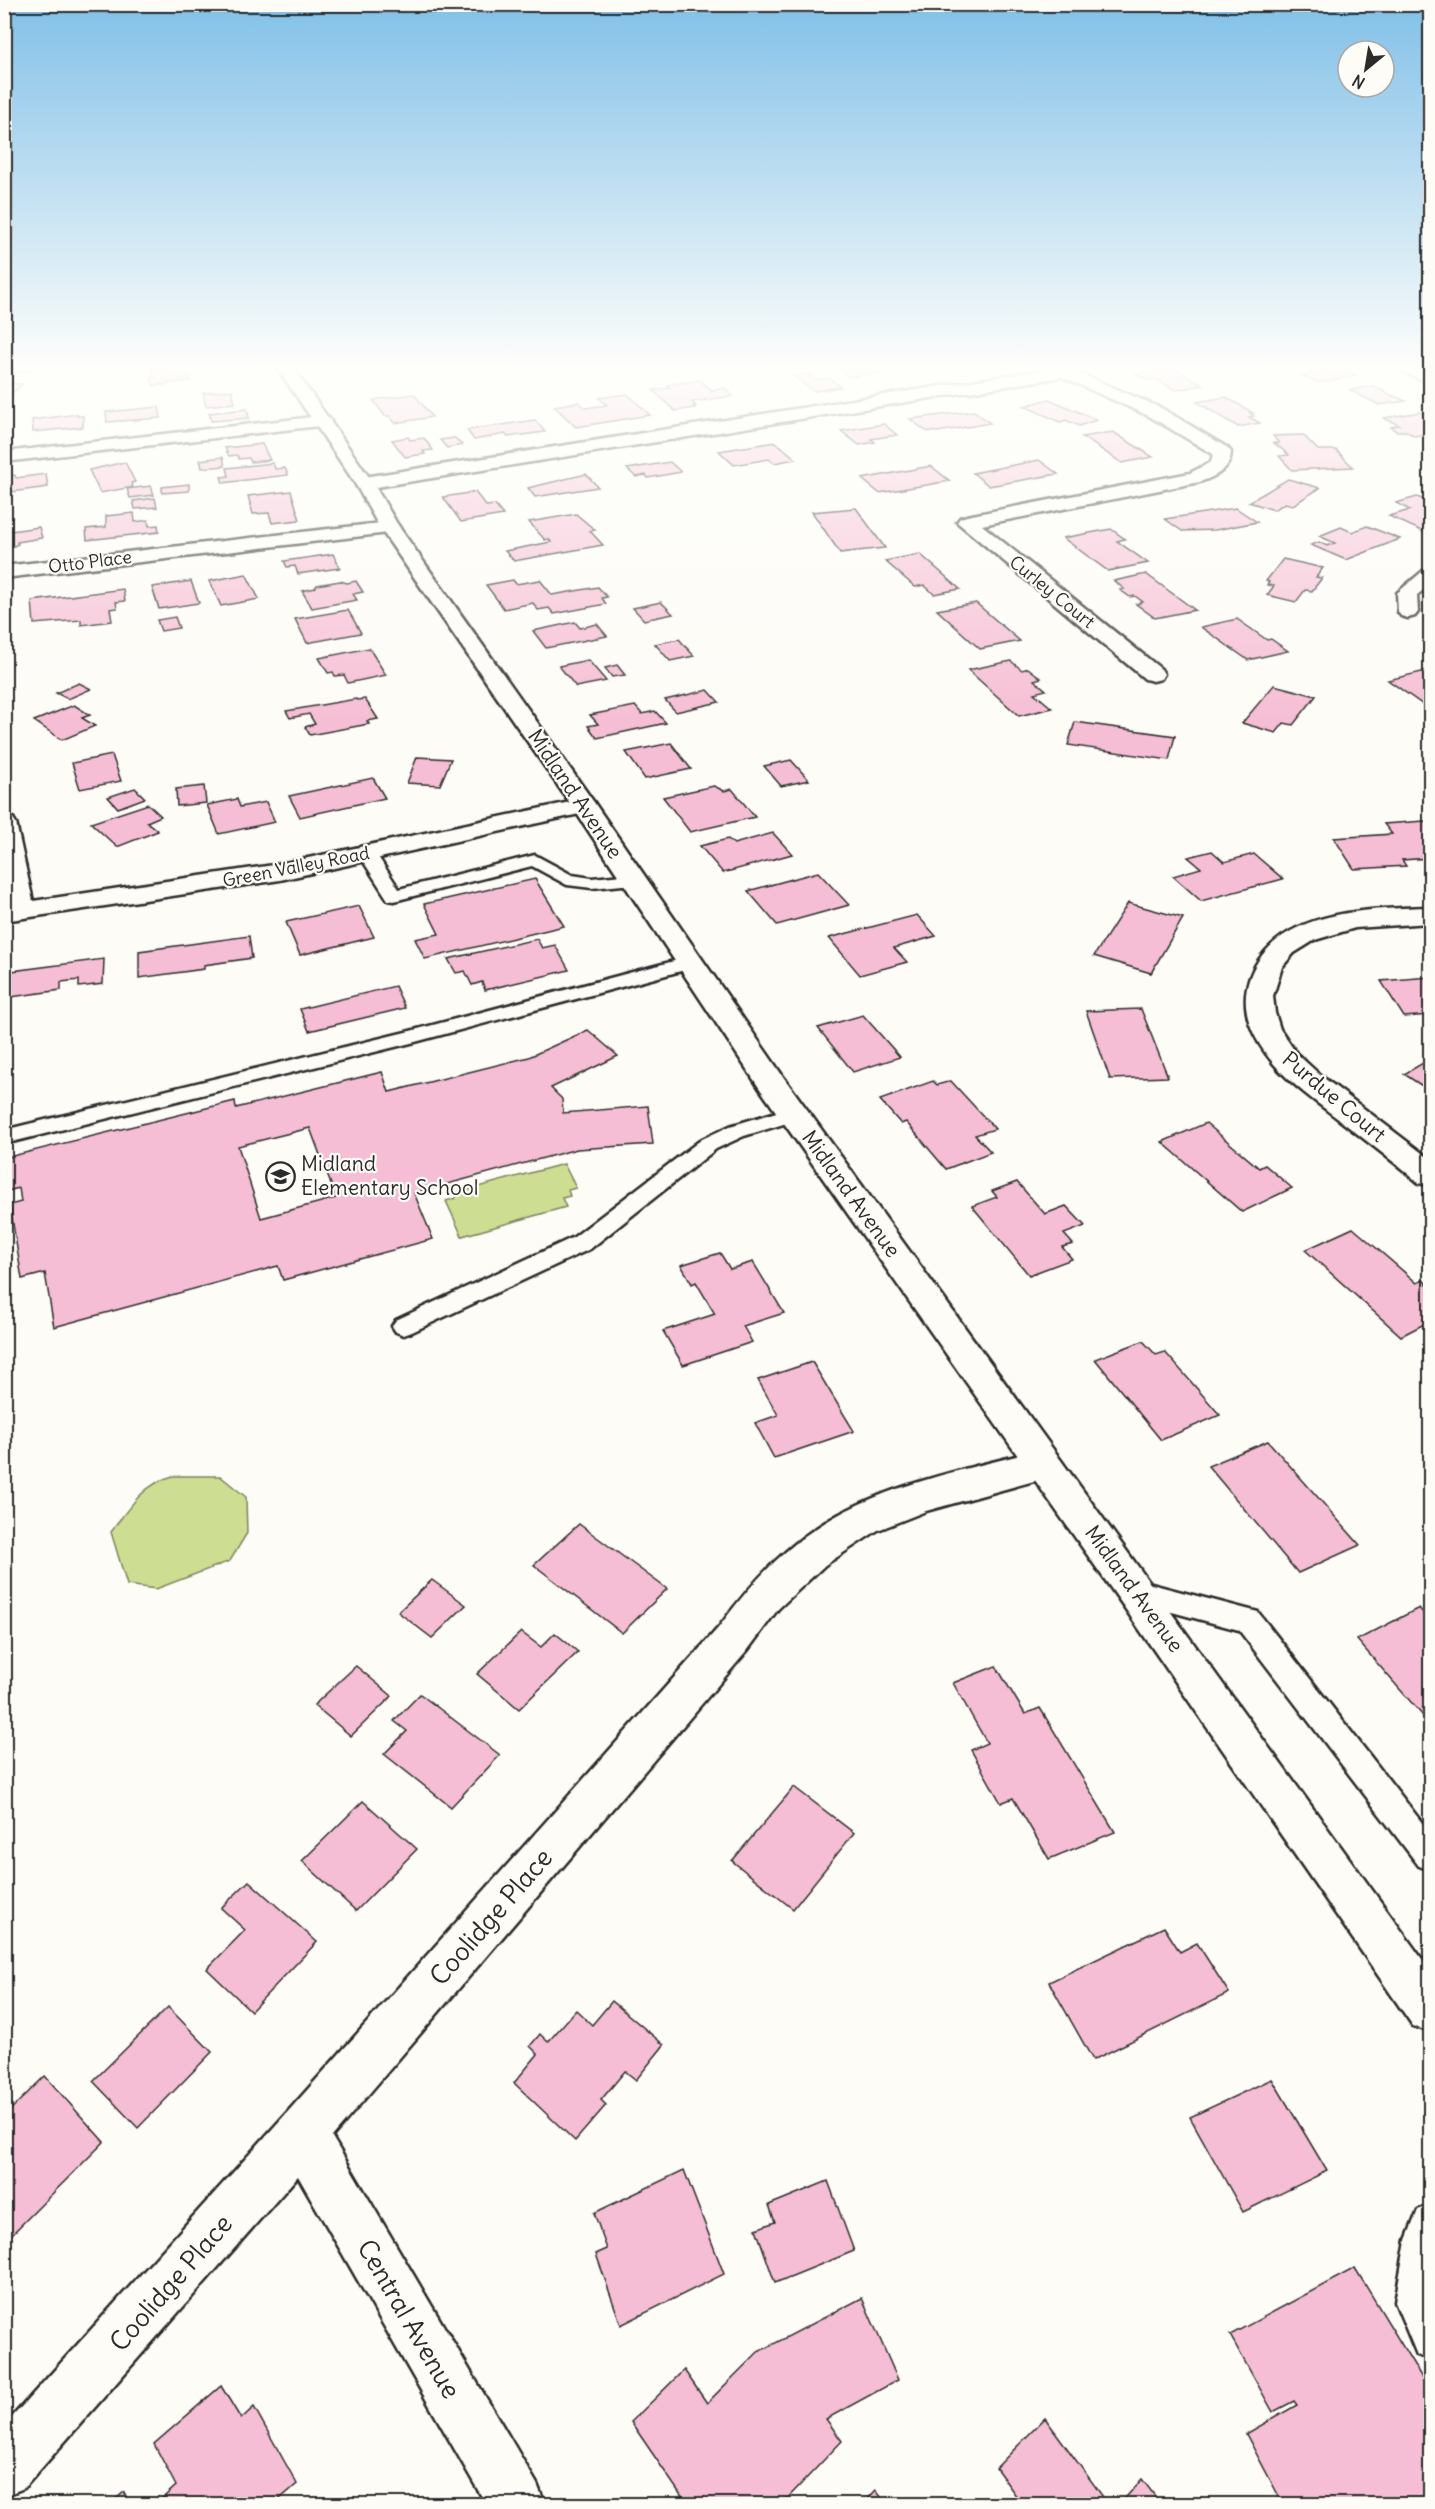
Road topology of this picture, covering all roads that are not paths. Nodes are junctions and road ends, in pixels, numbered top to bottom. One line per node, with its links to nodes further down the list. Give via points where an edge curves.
1 (366, 486): 3 (street, Midland Avenue)
2 (1152, 486): 7 (street, Curley Court, via 967,522)
3 (390, 528): 4 (street, Otto Place); 8 (street, Midland Avenue)
4 (4, 572)
5 (1431, 575): 6 (street, via 1407,593)
6 (1408, 612)
7 (1153, 674)
8 (584, 806): 10 (street, Green Valley Road); 11 (street, Midland Avenue)
9 (4, 823): 12 (street)
10 (367, 853): 11 (lane, via 394,896 535,860 567,880 592,883); 12 (street, Green Valley Road, via 247,877)
11 (633, 879): 14 (street, Midland Avenue)
12 (13, 912)
13 (1431, 915): 17 (street, Purdue Court, via 1358,919 1322,927 1295,940 1274,957 1263,976 1258,1000 1263,1025 1277,1049 1299,1073)
14 (689, 963): 15 (street, Midland Avenue); 16 (lane, via 415,1036)
15 (793, 1114): 18 (lane, via 709,1144 582,1243); 19 (street, Midland Avenue)
16 (4, 1137)
17 (1431, 1175)
18 (404, 1326)
19 (1043, 1464): 20 (street, Midland Avenue); 23 (street, Coolidge Place, via 919,1497 865,1519 811,1553 764,1597 733,1639)
20 (1136, 1592): 21 (lane, via 1248,1620); 22 (street, Midland Avenue)
21 (1431, 1856)
22 (1431, 2009)
23 (302, 2134): 26 (street, Coolidge Place); 27 (street, Central Avenue)
24 (1431, 2222): 25 (lane, via 1413,2302)
25 (1431, 2342)
26 (4, 2468)
27 (517, 2505)

